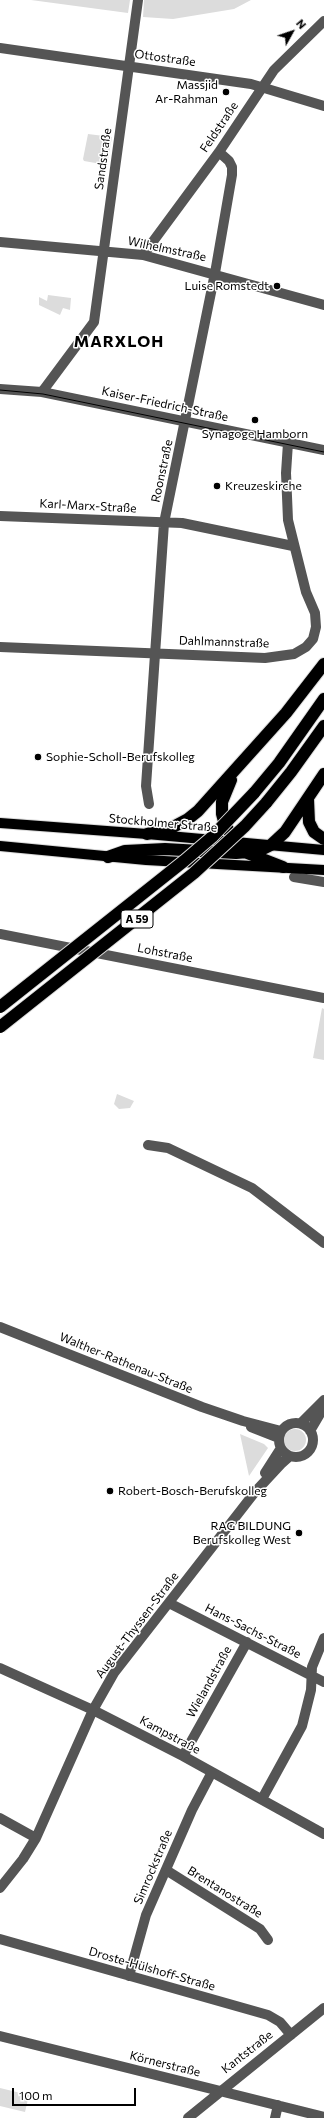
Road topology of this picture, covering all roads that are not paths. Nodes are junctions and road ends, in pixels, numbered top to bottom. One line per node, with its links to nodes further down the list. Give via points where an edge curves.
1 (138, 0): 4 (street, Sandstraße)
2 (324, 21): 5 (street, Feldstraße, via 282,61)
3 (0, 48): 4 (street, Ottostraße)
4 (129, 66): 5 (street, Ottostraße); 9 (street, Sandstraße)
5 (262, 86): 6 (street, Ottostraße); 7 (street, Feldstraße)
6 (324, 106)
7 (219, 152): 10 (street, Feldstraße); 11 (street, Roonstraße, via 229,161 232,175)
8 (0, 242): 9 (street, Wilhelmstraße)
9 (103, 250): 10 (street, Wilhelmstraße); 14 (street, Sandstraße, via 94,322)
10 (143, 255): 11 (street, Wilhelmstraße)
11 (215, 273): 12 (street, Wilhelmstraße); 15 (street, Roonstraße)
12 (324, 305)
13 (0, 388): 14 (street, Kaiser-Friedrich-Straße)
14 (42, 392): 15 (street, Kaiser-Friedrich-Straße)
15 (186, 422): 16 (street, Kaiser-Friedrich-Straße); 19 (street, Roonstraße)
16 (288, 443): 17 (street, Kaiser-Friedrich-Straße); 20 (street, Dahlmannstraße, via 288,520)
17 (324, 450)
18 (0, 516): 19 (street, Karl-Marx-Straße)
19 (164, 523): 20 (street, Karl-Marx-Straße, via 182,523); 22 (street, Roonstraße)
20 (293, 546): 22 (street, Dahlmannstraße, via 315,613 316,627 313,638 306,647 294,654 265,658)
21 (0, 647): 22 (street, Dahlmannstraße)
22 (154, 653): 29 (street, Roonstraße, via 146,786)
23 (324, 664): 26 (highway, via 286,713)
24 (324, 699): 45 (highway, A 59, bridge, via 279,763 217,831 184,861)
25 (324, 726): 46 (highway, A 59, bridge, via 291,772 244,826 188,878)
26 (239, 765): 31 (highway, via 188,819 174,827); 33 (highway, via 226,788 222,802 225,825)
27 (324, 774): 28 (highway)
28 (308, 799): 32 (highway, via 309,822 314,832); 34 (highway, via 285,832)
29 (149, 804)
30 (0, 823): 31 (main road, Stockholmer Straße)
31 (147, 834): 33 (main road, Stockholmer Straße)
32 (324, 839)
33 (236, 842): 34 (main road, Stockholmer Straße); 37 (highway)
34 (270, 845): 36 (main road, Stockholmer Straße); 37 (highway, via 259,851)
35 (0, 846): 38 (main road)
36 (324, 850)
37 (247, 853): 38 (highway, via 165,849 126,851); 39 (highway)
38 (108, 857): 39 (main road)
39 (283, 867): 40 (main road)
40 (324, 870)
41 (294, 877): 42 (street)
42 (324, 882)
43 (0, 934): 44 (street, Lohstraße)
44 (324, 998)
45 (0, 1007)
46 (0, 1027)
47 (148, 1145): 48 (street, via 168,1148 252,1188)
48 (324, 1243)
49 (0, 1326): 54 (street, Walther-Rathenau-Straße, via 243,1421 251,1428)
50 (324, 1400): 52 (street)
51 (324, 1407): 53 (street)
52 (300, 1423): 53 (street); 54 (street, via 290,1423)
53 (310, 1431): 55 (street, via 313,1440 310,1448 302,1456)
54 (280, 1439): 55 (street); 56 (street, August-Thyssen-Straße)
55 (290, 1456): 56 (street, August-Thyssen-Straße)
56 (255, 1492): 57 (street, August-Thyssen-Straße)
57 (169, 1603): 59 (street, Hans-Sachs-Straße); 63 (street, August-Thyssen-Straße, via 114,1673)
58 (324, 1638): 61 (street)
59 (247, 1642): 61 (street, Hans-Sachs-Straße); 64 (street, Wielandstraße)
60 (0, 1668): 63 (street, Kampstraße)
61 (311, 1675): 62 (street, Hans-Sachs-Straße); 66 (street, via 311,1690 302,1726)
62 (324, 1682)
63 (93, 1710): 64 (street, Kampstraße); 69 (street, August-Thyssen-Straße)
64 (183, 1756): 65 (street, Kampstraße)
65 (212, 1772): 66 (street, Kampstraße); 70 (street, Simrockstraße)
66 (262, 1799): 68 (street, Kampstraße)
67 (0, 1818): 69 (street)
68 (324, 1834)
69 (36, 1838): 71 (street, August-Thyssen-Straße)
70 (166, 1870): 73 (street, Brentanostraße, via 260,1929); 74 (street, Simrockstraße, via 146,1915)
71 (0, 1888)
72 (0, 1939): 74 (street, Droste-Hülshoff-Straße)
73 (268, 1940)
74 (129, 1976): 76 (street, Droste-Hülshoff-Straße, via 268,2015 280,2022)
75 (324, 2008): 76 (street, Kantstraße)
76 (291, 2035): 78 (street, Kantstraße)
77 (0, 2036): 78 (street, Körnerstraße)
78 (219, 2091): 79 (street, Körnerstraße); 81 (street, Kantstraße)
79 (278, 2105): 80 (street, Körnerstraße); 82 (street)
80 (324, 2117)
81 (188, 2118)
82 (275, 2118)

